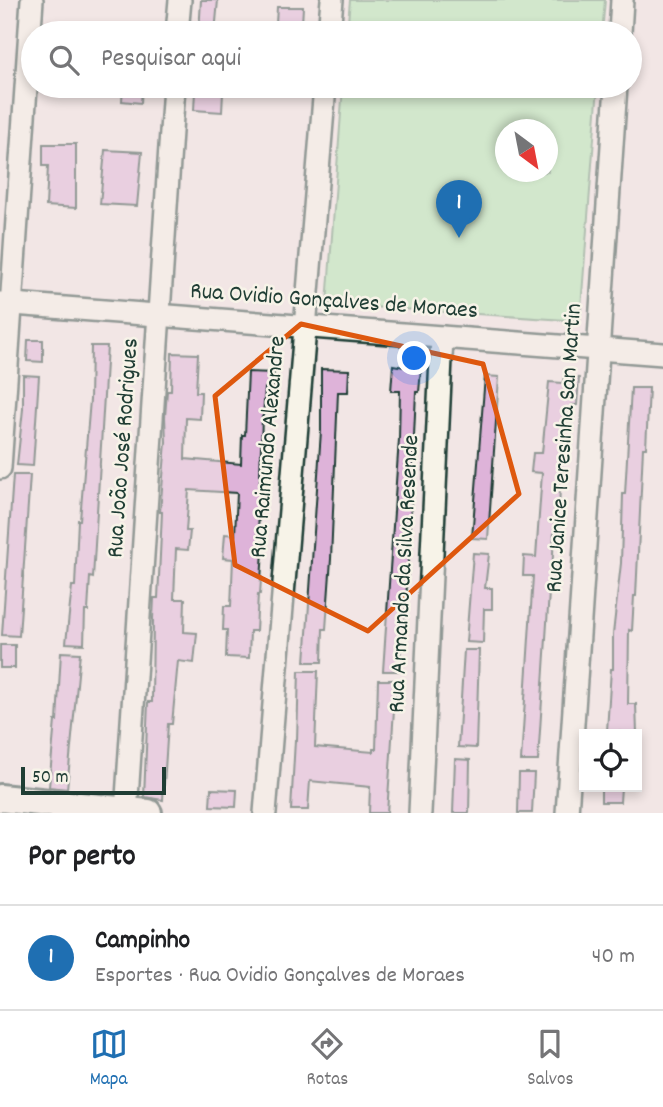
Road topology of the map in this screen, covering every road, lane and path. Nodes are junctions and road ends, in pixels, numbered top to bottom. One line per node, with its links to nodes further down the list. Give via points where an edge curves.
1 (32, 0): 5 (street)
2 (180, 0): 6 (street)
3 (332, 0): 7 (street)
4 (622, 0): 8 (street)
5 (30, 21)
6 (178, 21)
7 (330, 21)
8 (621, 21)
9 (24, 98): 13 (street)
10 (173, 98): 14 (street, Rua João José Rodrigues)
11 (324, 98): 15 (street, Rua Raimundo Alexandre)
12 (615, 98): 17 (street, Rua Janice Teresinha San Martin)
13 (6, 304): 14 (street, Rua Ovidio Gonçalves de Moraes); 19 (street)
14 (159, 315): 15 (street, Rua Ovidio Gonçalves de Moraes); 21 (street, Rua João José Rodrigues)
15 (305, 327): 16 (street, Rua Ovidio Gonçalves de Moraes); 22 (street, Rua Raimundo Alexandre)
16 (442, 337): 17 (street, Rua Ovidio Gonçalves de Moraes); 23 (street, Rua Armando da Silva Resende)
17 (597, 349): 18 (street, Rua Ovidio Gonçalves de Moraes); 24 (street, Rua Janice Teresinha San Martin)
18 (663, 354)
19 (0, 468)
20 (0, 797): 21 (street)
21 (133, 812)
22 (265, 813)
23 (420, 813)
24 (567, 813)

